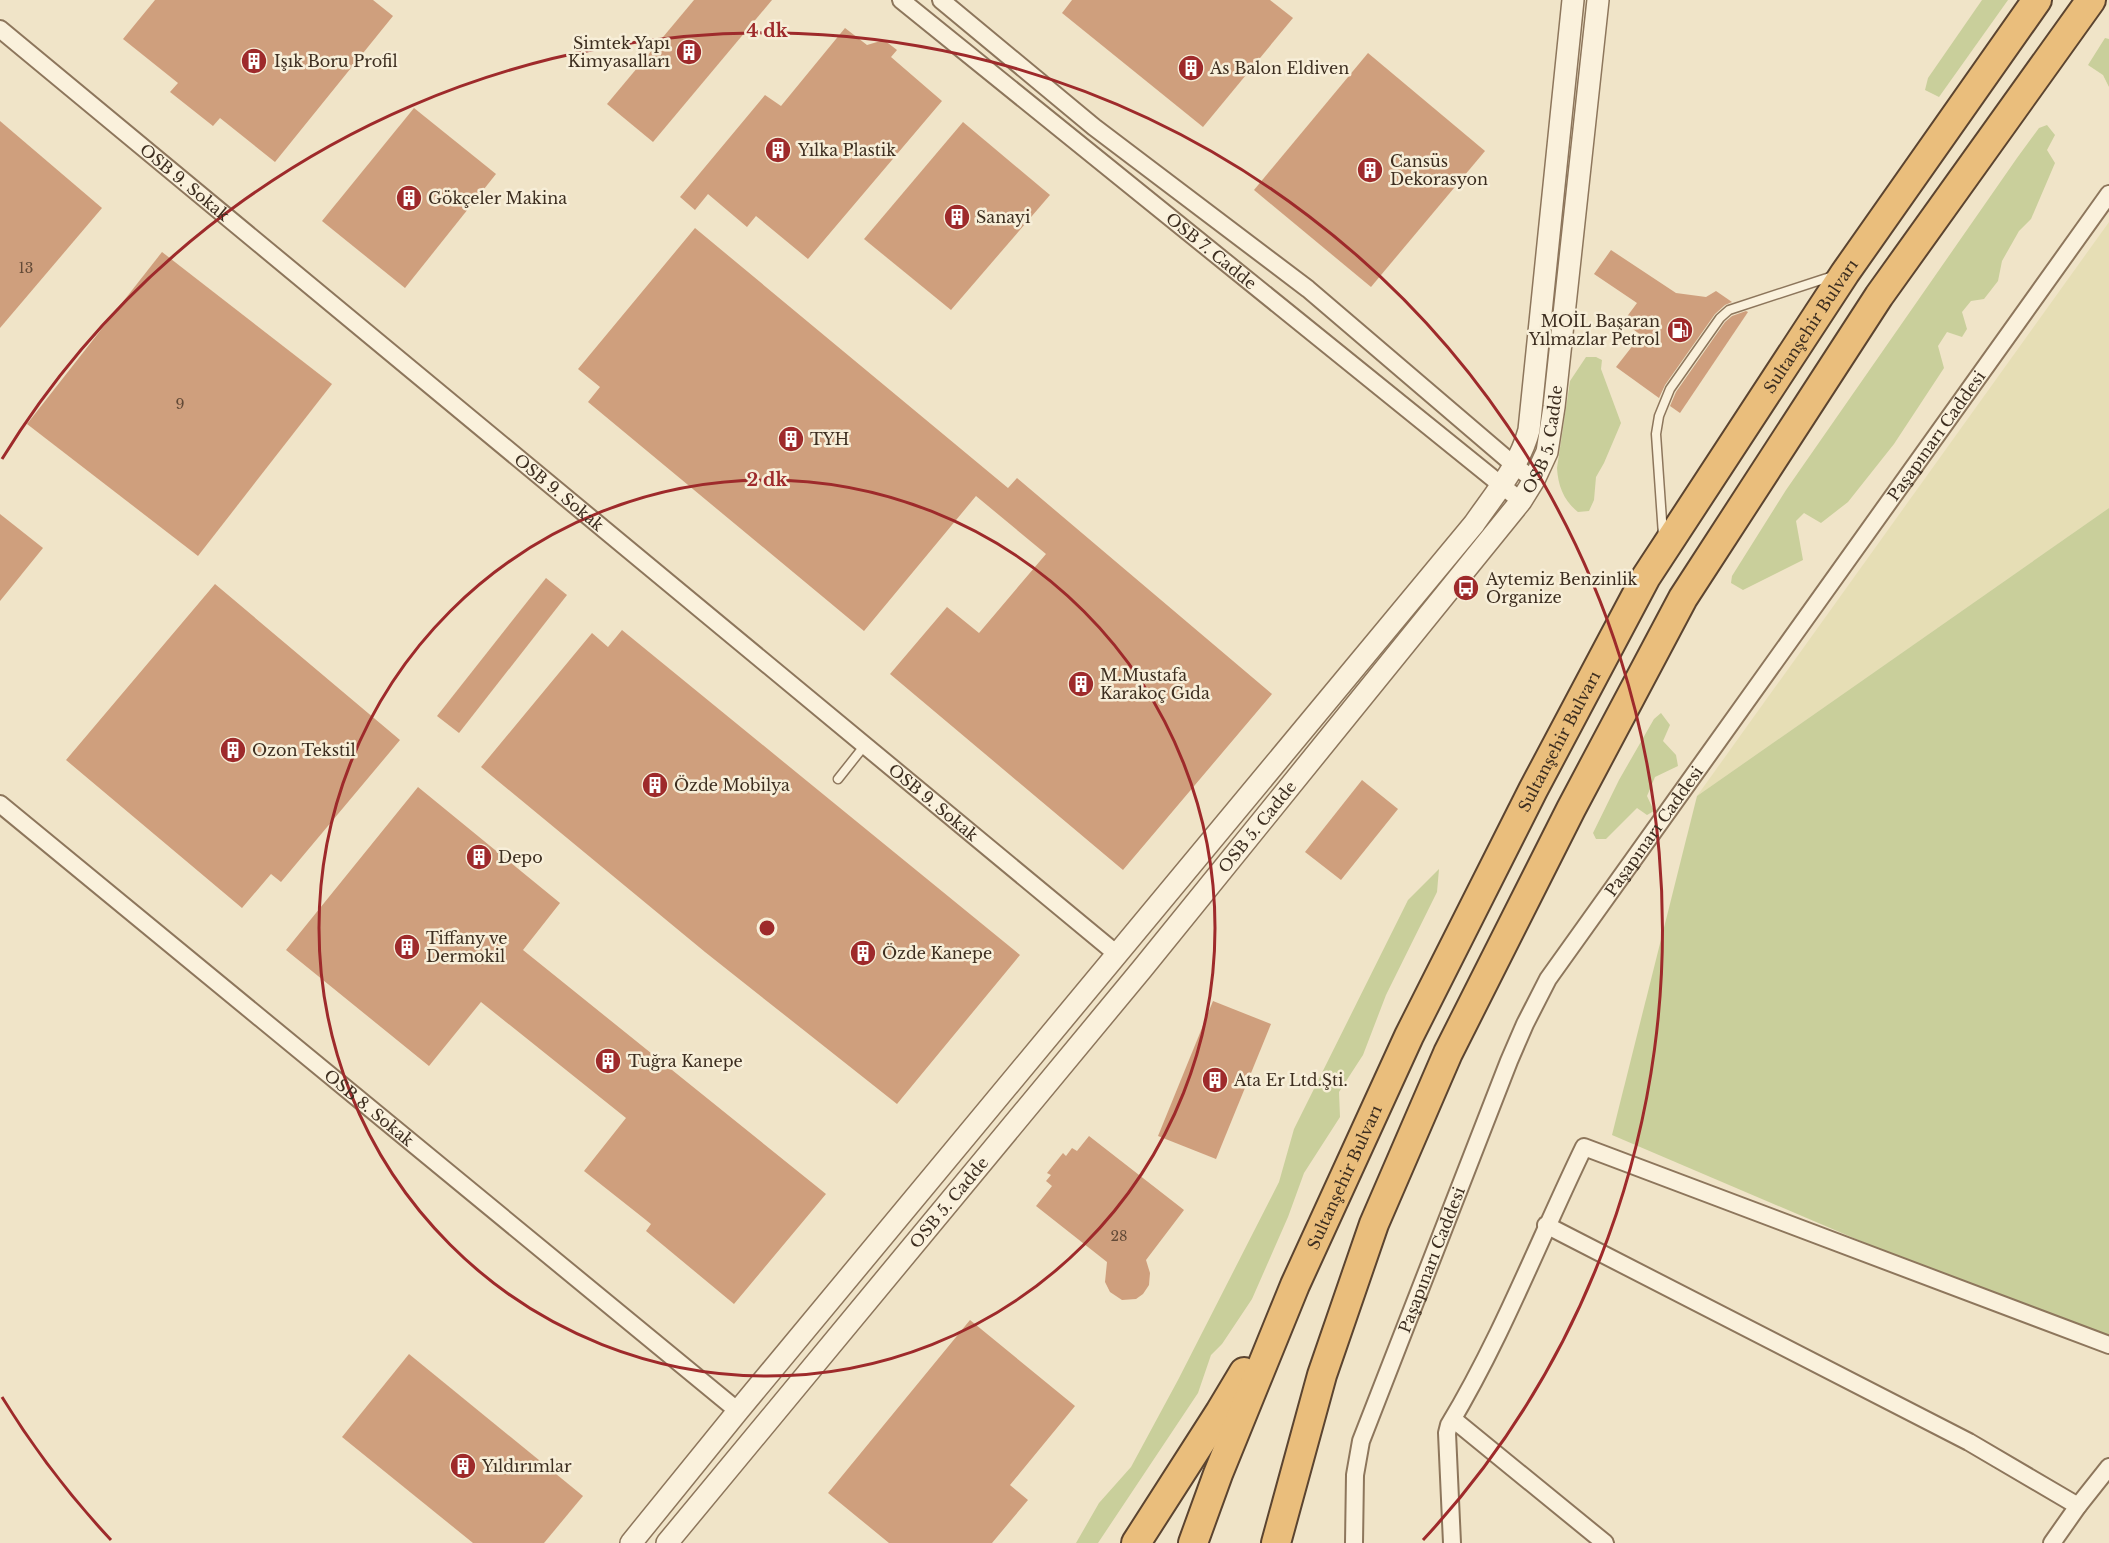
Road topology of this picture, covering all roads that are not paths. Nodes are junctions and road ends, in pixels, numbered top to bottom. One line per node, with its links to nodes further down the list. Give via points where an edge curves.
1 (901, 0): 12 (street, OSB 7. Cadde)
2 (940, 0): 10 (street, OSB 7. Cadde, via 1094,127 1308,289)
3 (1573, 0): 10 (street, via 1529,430)
4 (1598, 0): 11 (street, OSB 5. Cadde, via 1554,407 1547,452)
5 (2037, 0): 9 (highway, Sultanşehir Bulvarı)
6 (2091, 0): 30 (highway, via 1880,296 1683,598 1587,778 1448,1053 1374,1224 1322,1376)
7 (0, 29): 15 (street, OSB 9. Sokak)
8 (2109, 194): 31 (street, Paşapınarı Caddesi, via 1548,979 1509,1061 1361,1441 1355,1475)
9 (1845, 273): 14 (highway, Sultanşehir Bulvarı); 14 (lane, via 1729,310 1719,318 1670,389 1656,434)
10 (1514, 465): 11 (street, OSB 7. Cadde); 12 (street)
11 (1534, 480): 13 (street, OSB 5. Cadde)
12 (1501, 485): 13 (street, OSB 7. Cadde); 18 (street, via 1474,524)
13 (1521, 501): 27 (street, OSB 5. Cadde, via 1142,969)
14 (1664, 550): 20 (highway, Sultanşehir Bulvarı, via 1533,790 1409,1036)
15 (865, 745): 16 (lane); 18 (street, OSB 9. Sokak)
16 (838, 779)
17 (0, 804): 22 (street, OSB 8. Sokak)
18 (1118, 955): 22 (street)
19 (1546, 1225): 21 (street, via 1584,1147); 23 (street, via 1516,1297); 25 (street, via 1969,1442)
20 (1295, 1285): 28 (highway); 29 (highway, Sultanşehir Bulvarı)
21 (2109, 1345)
22 (738, 1411): 26 (street)
23 (1453, 1419): 32 (street, via 1447,1434); 33 (street)
24 (2109, 1467): 25 (street)
25 (2078, 1506): 34 (street)
26 (631, 1543)
27 (667, 1543)
28 (1136, 1543)
29 (1193, 1543)
30 (1276, 1543)
31 (1354, 1543)
32 (1452, 1543)
33 (1605, 1543)
34 (2052, 1543)

